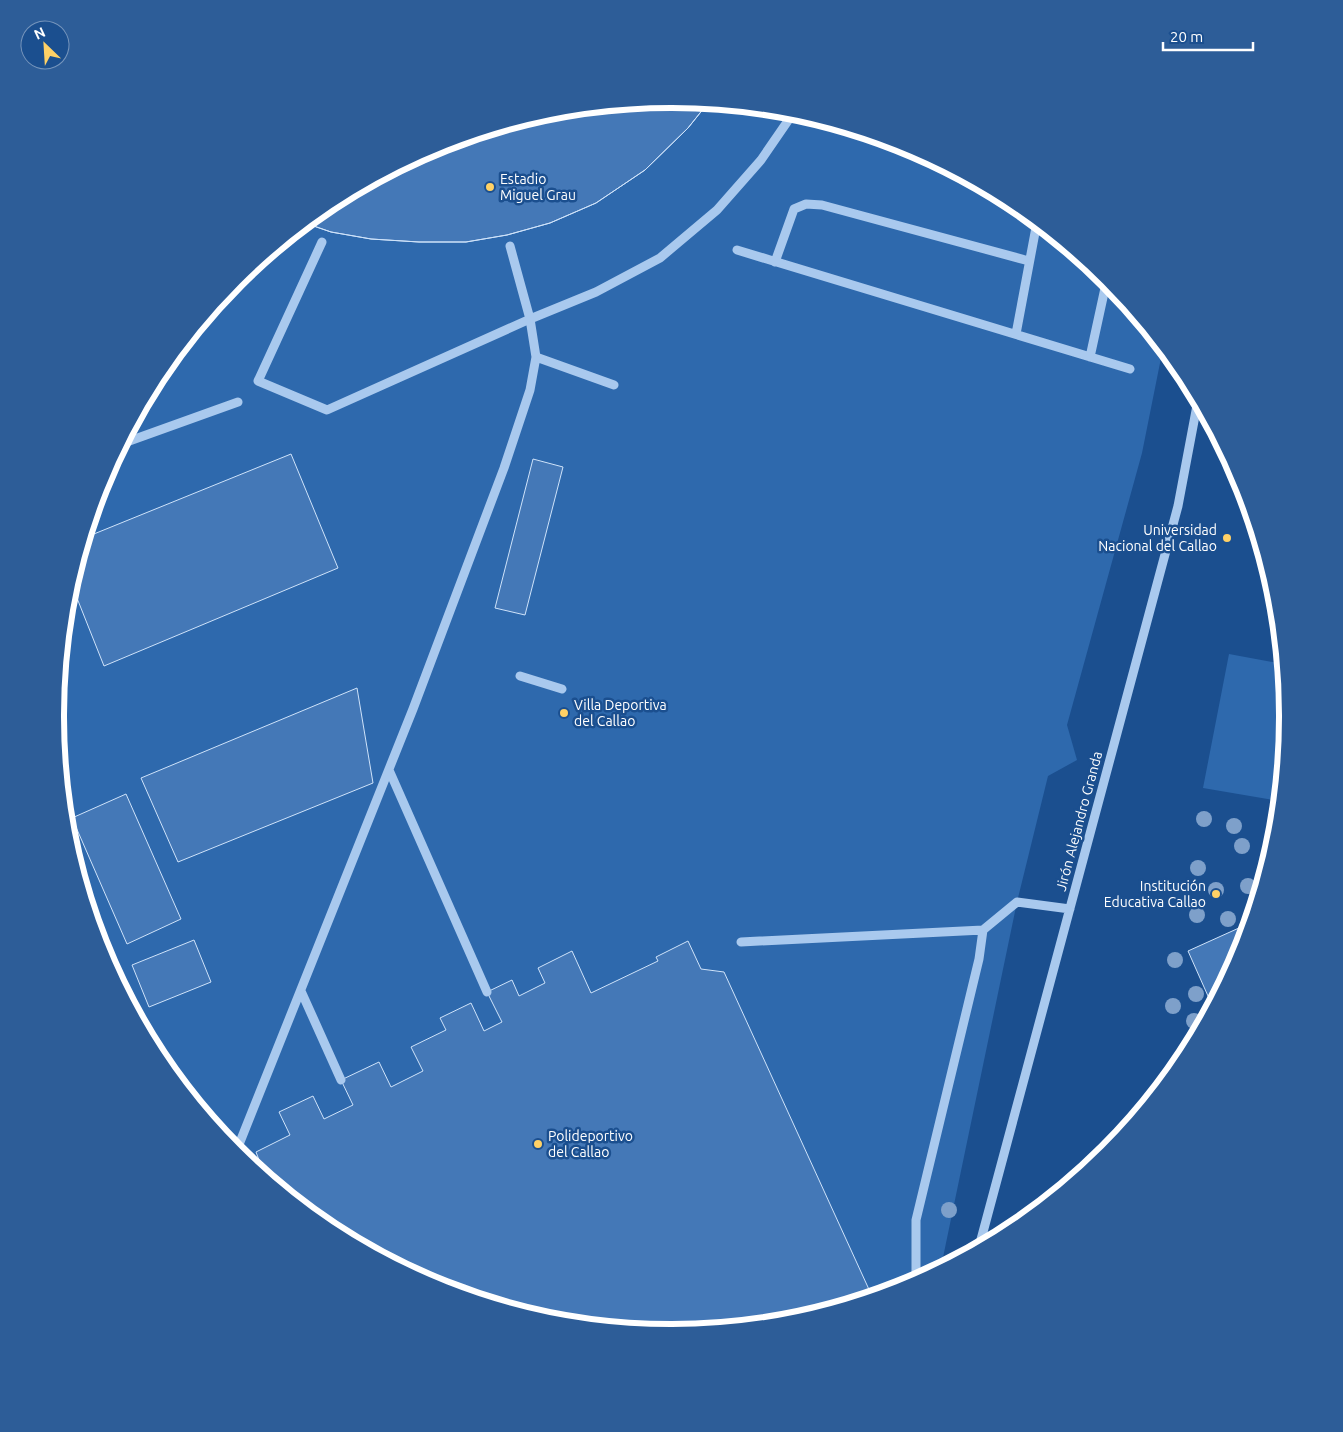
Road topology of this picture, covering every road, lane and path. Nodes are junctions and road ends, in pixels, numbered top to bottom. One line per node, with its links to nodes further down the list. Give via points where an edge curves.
1 (789, 120): 9 (street, via 761,160 717,210 660,258 596,292)
2 (1035, 230): 6 (street)
3 (322, 242): 9 (street, via 258,382 328,410)
4 (510, 246): 9 (street)
5 (737, 250): 7 (street)
6 (1029, 261): 7 (street, via 806,204 794,209); 10 (street)
7 (775, 262): 10 (street)
8 (1105, 290): 12 (street)
9 (530, 319): 11 (street)
10 (1016, 334): 12 (street)
11 (536, 357): 14 (street); 20 (street, via 530,390 504,468)
12 (1090, 357): 13 (street)
13 (1130, 369)
14 (614, 386)
15 (238, 402): 17 (street)
16 (1196, 409): 21 (street, Jirón Alejandro Granda, via 1178,506)
17 (129, 441)
18 (520, 676): 19 (street)
19 (562, 689)
20 (389, 770): 24 (street); 25 (street)
21 (1070, 910): 22 (street, via 1017,902); 28 (street, Jirón Alejandro Granda)
22 (983, 930): 23 (street); 29 (street, via 979,959 916,1220)
23 (742, 942)
24 (300, 991): 26 (street); 27 (street)
25 (487, 992)
26 (342, 1080)
27 (239, 1143)
28 (981, 1238)
29 (916, 1272)

